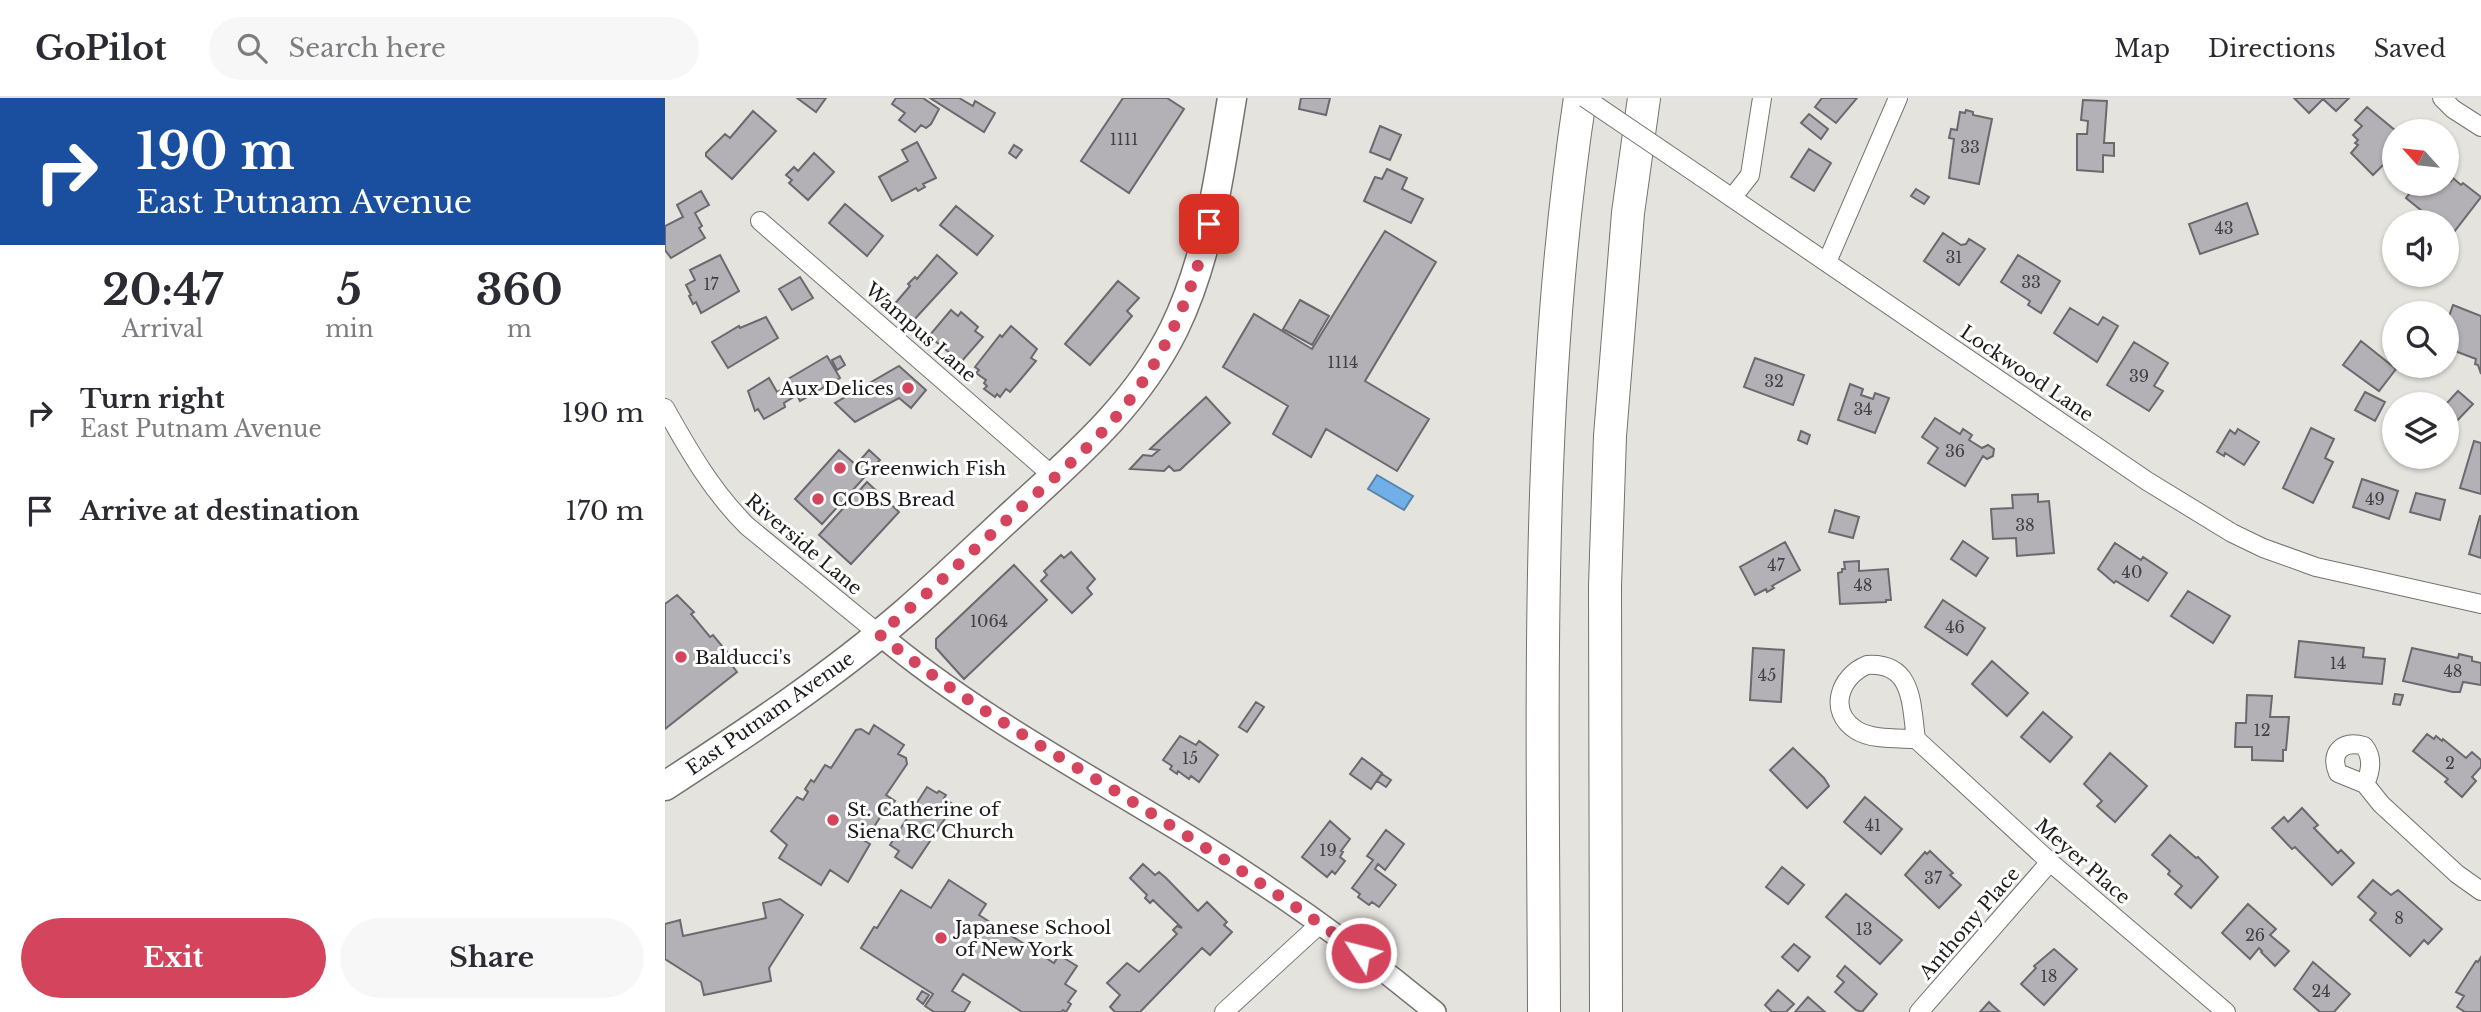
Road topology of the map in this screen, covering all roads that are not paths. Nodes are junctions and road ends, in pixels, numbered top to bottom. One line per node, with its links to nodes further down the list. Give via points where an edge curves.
1 (1232, 98): 12 (main road, East Putnam Avenue, via 1205,244 1174,328 1124,407)
2 (1583, 98): 8 (street, Lockwood Lane, bridge); 23 (highway, via 1558,286 1546,463)
3 (1644, 98): 24 (highway, via 1628,212 1609,449)
4 (1762, 98): 8 (street, via 1750,175)
5 (1898, 98): 10 (street)
6 (2442, 98): 7 (street)
7 (2481, 127)
8 (1732, 198): 10 (street, Lockwood Lane)
9 (760, 221): 12 (street, Wampus Lane)
10 (1828, 262): 13 (street, Lockwood Lane, via 2147,481 2232,533 2316,567)
11 (665, 408): 14 (street, Riverside Lane, via 698,467 730,509)
12 (1053, 476): 14 (main road, East Putnam Avenue)
13 (2481, 604)
14 (879, 634): 17 (main road, East Putnam Avenue, via 780,709); 20 (street, via 971,704)
15 (1916, 740): 15 (street, via 1910,693 1899,673 1878,664 1867,665 1847,678 1840,700 1847,722 1867,734); 18 (street, Meyer Place)
16 (2365, 784): 19 (street, via 2381,804)
17 (665, 786)
18 (2050, 862): 25 (street, Anthony Place); 26 (street, Meyer Place)
19 (2481, 891)
20 (1321, 923): 21 (street); 22 (street)
21 (1224, 1012)
22 (1435, 1012)
23 (1544, 1012)
24 (1606, 1012)
25 (1919, 1012)
26 (2226, 1012)

